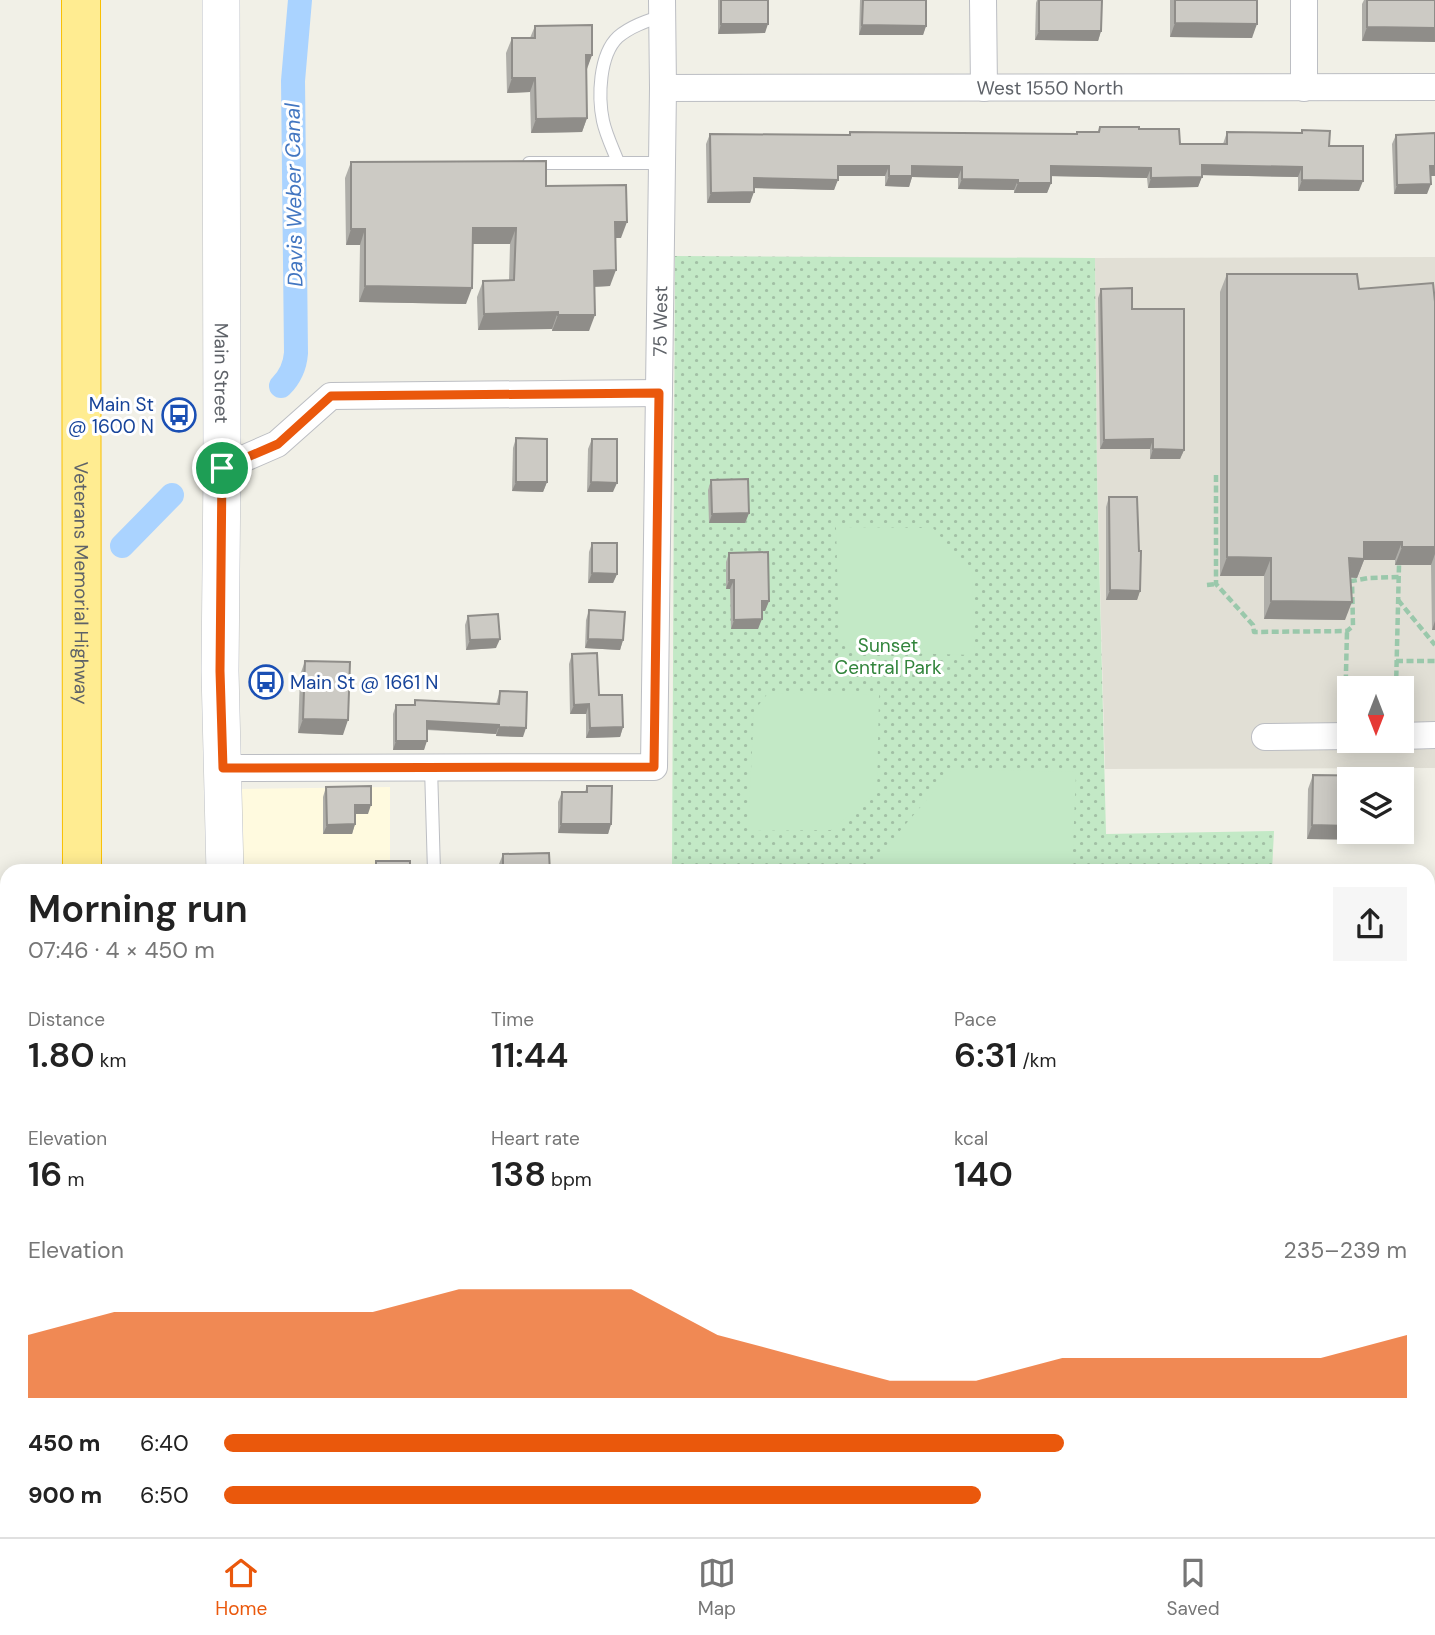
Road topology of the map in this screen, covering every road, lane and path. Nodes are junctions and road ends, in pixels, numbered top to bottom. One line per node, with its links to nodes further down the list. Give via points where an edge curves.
1 (80, 0): 33 (highway, Veterans Memorial Highway)
2 (221, 0): 14 (main road, Main Street)
3 (983, 0): 8 (street)
4 (1304, 0): 9 (street)
5 (662, 8): 7 (street, 75 West); 10 (lane, via 618,37 602,72 603,122)
6 (1435, 87): 9 (street, West 1550 North)
7 (663, 88): 8 (street, West 1550 North); 12 (street, 75 West)
8 (984, 88): 9 (street, West 1550 North)
9 (1304, 88)
10 (618, 162): 11 (lane); 12 (lane)
11 (521, 163)
12 (662, 163): 13 (street, 75 West)
13 (659, 393): 14 (street, via 331,396 278,444); 31 (street, 75 West, via 654,767)
14 (222, 468): 32 (main road, Main Street)
15 (1216, 475): 18 (path)
16 (1399, 565): 17 (path)
17 (1399, 577): 20 (path); 21 (path, via 1352,581 1353,626)
18 (1216, 584): 19 (path); 21 (path, via 1253,625 1254,632)
19 (1207, 585)
20 (1398, 599): 22 (path); 23 (path)
21 (1347, 631): 25 (path)
22 (1435, 645)
23 (1396, 661): 24 (path); 26 (path)
24 (1435, 661)
25 (1347, 676)
26 (1396, 676)
27 (1337, 728): 30 (street)
28 (1435, 735): 29 (street)
29 (1414, 736)
30 (1265, 737)
31 (431, 767): 32 (street); 35 (lane)
32 (223, 768): 34 (main road, Main Street)
33 (82, 864)
34 (225, 864)
35 (435, 864)

